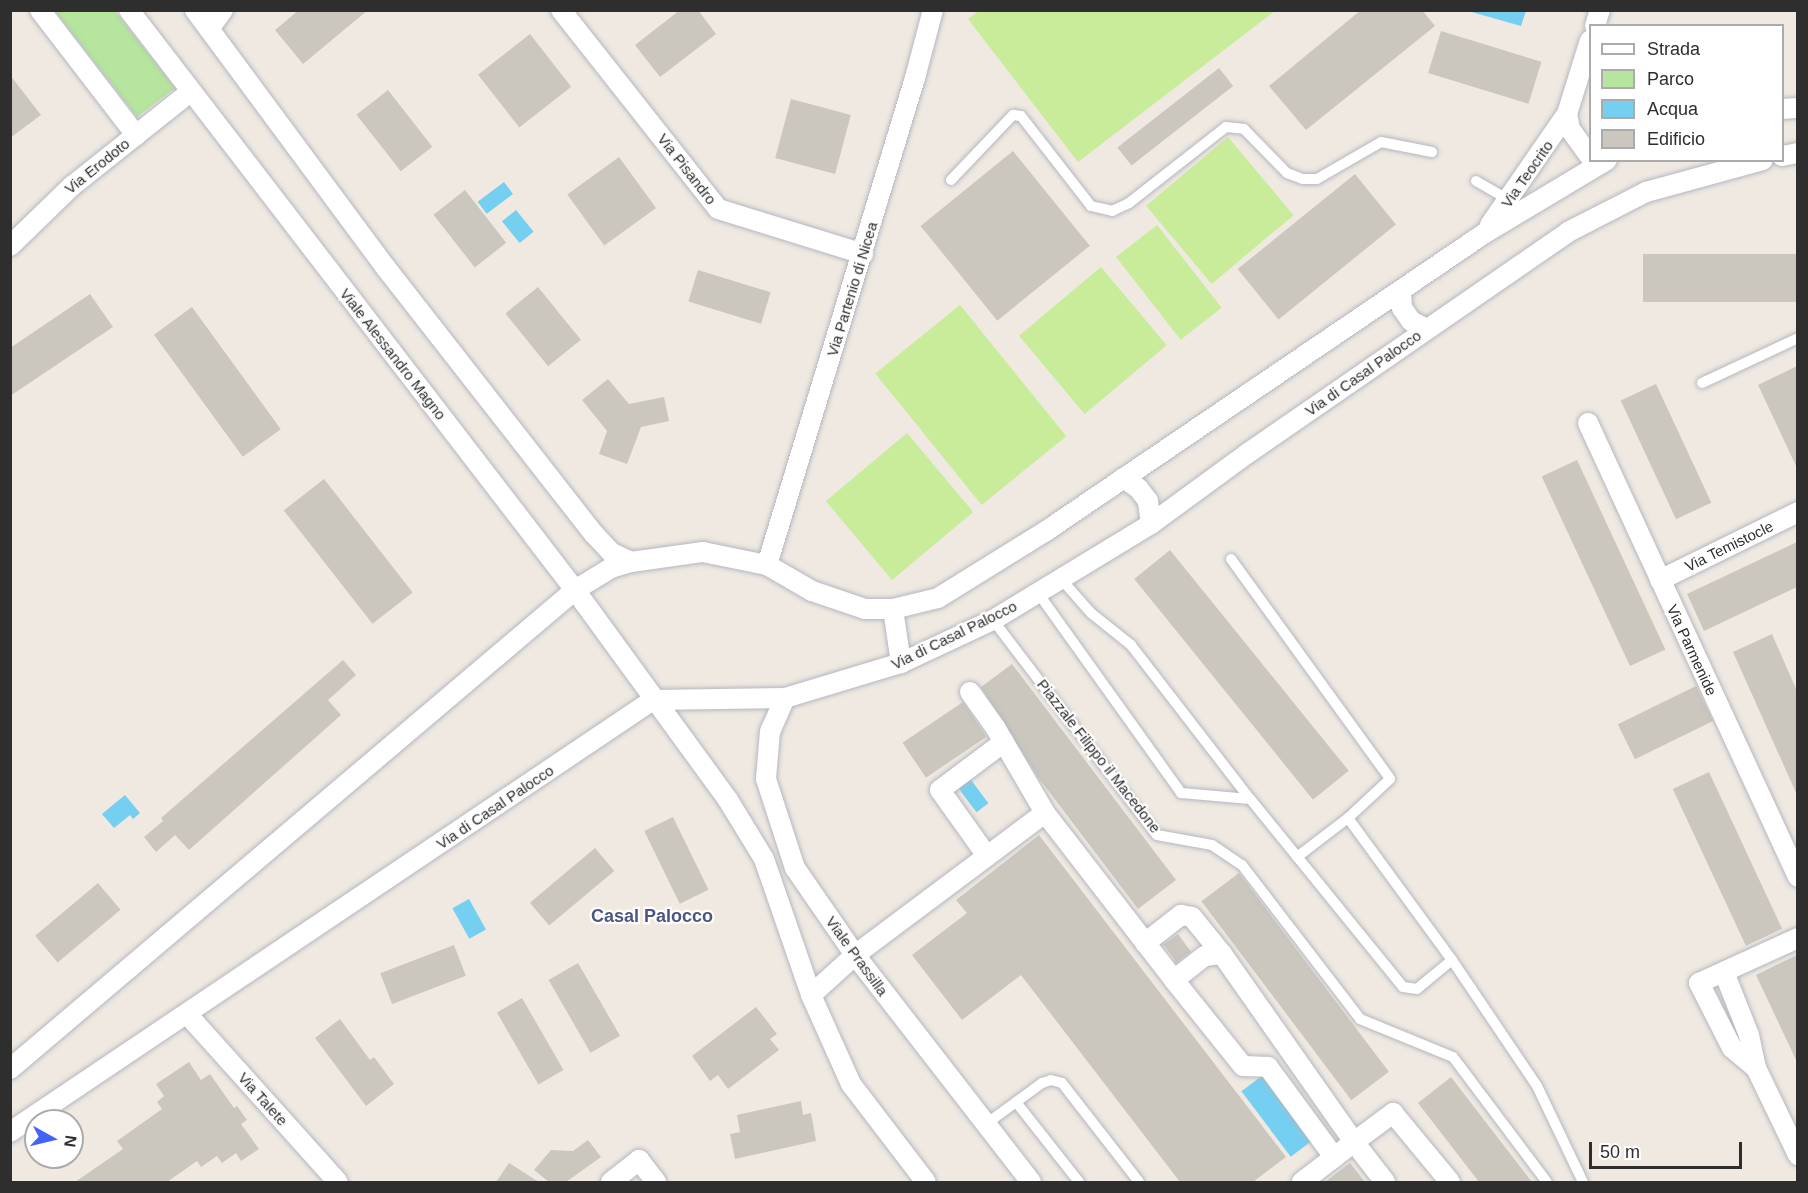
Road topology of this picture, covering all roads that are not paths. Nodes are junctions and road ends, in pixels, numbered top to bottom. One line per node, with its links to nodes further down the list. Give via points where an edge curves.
1 (40, 10): 11 (street)
2 (129, 10): 9 (street, Viale Alessandro Magno)
3 (195, 10): 7 (street)
4 (223, 10): 7 (street)
5 (561, 10): 22 (street, Via Pisandro, via 718,208)
6 (933, 10): 22 (street, Via Partenio di Nicea)
7 (209, 29): 32 (street, via 386,268 594,534 612,553)
8 (1589, 43): 10 (street, Via Teocrito)
9 (190, 92): 11 (street, Via Erodoto); 36 (street, Viale Alessandro Magno)
10 (1567, 114): 12 (street, Via Teocrito, via 1570,129); 19 (street, Via Teocrito)
11 (136, 135): 21 (street, Via Erodoto, via 63,194)
12 (1589, 151)
13 (1432, 152): 17 (lane, via 1381,142 1317,179 1303,179 1287,173 1244,129 1226,127 1129,203 1112,211 1091,206 1021,116 1013,115)
14 (1596, 162): 20 (street)
15 (1742, 162): 16 (street, Via di Casal Palocco)
16 (1723, 164): 24 (street, Via di Casal Palocco, via 1646,192 1568,232)
17 (951, 180)
18 (1476, 181): 19 (lane)
19 (1509, 200): 20 (street, Via Teocrito)
20 (1485, 233): 23 (street)
21 (10, 246)
22 (863, 254): 33 (street, Via Partenio di Nicea)
23 (1401, 290): 24 (street, via 1407,314); 28 (street)
24 (1427, 329): 30 (street, Via di Casal Palocco)
25 (1797, 338): 26 (lane)
26 (1702, 383)
27 (1588, 423): 35 (street, Via Parmenide)
28 (1123, 478): 30 (street, via 1148,501); 38 (street, via 938,598)
29 (1797, 512): 35 (street, Via Temistocle)
30 (1151, 524): 34 (street, Via di Casal Palocco)
31 (1231, 559): 47 (lane, via 1390,779)
32 (631, 562): 33 (street, via 702,552); 36 (street)
33 (767, 565): 38 (street, via 812,591 865,609)
34 (1061, 579): 37 (street, Via di Casal Palocco); 45 (lane, via 1091,613 1131,645)
35 (1660, 580): 50 (street, Via Parmenide)
36 (575, 590): 43 (street, Viale Alessandro Magno); 61 (street)
37 (1038, 593): 39 (street, Via di Casal Palocco); 45 (lane, via 1181,794)
38 (893, 609): 40 (street)
39 (993, 620): 40 (street, Via di Casal Palocco); 78 (lane, Piazzale Filippo il Macedone, via 1157,835 1212,845 1242,865 1360,1019 1453,1057)
40 (901, 663): 42 (street, Via di Casal Palocco)
41 (970, 692): 44 (street)
42 (785, 698): 43 (street, Via di Casal Palocco); 54 (street, Viale Prassilla, via 770,731 766,779 795,868)
43 (653, 700): 58 (street, via 728,800 764,859); 59 (street, Via di Casal Palocco)
44 (1004, 742): 46 (street); 48 (street, via 940,789)
45 (1250, 799): 49 (lane)
46 (1045, 813): 48 (street); 52 (street)
47 (1348, 818): 49 (lane); 55 (lane)
48 (987, 856): 54 (street)
49 (1297, 857): 55 (lane, via 1403,987 1417,989)
50 (1797, 877)
51 (1797, 938): 56 (street)
52 (1145, 943): 53 (street, via 1181,915 1191,917); 57 (street)
53 (1222, 954): 57 (street, via 1205,956); 65 (street)
54 (855, 956): 58 (street); 63 (street, Viale Prassilla)
55 (1452, 960): 79 (lane, via 1537,1086)
56 (1724, 972): 60 (street, via 1749,1035); 60 (street, via 1700,983 1731,1048)
57 (1174, 980): 67 (street, via 1243,1066 1268,1067)
58 (811, 995): 71 (street, via 851,1084)
59 (188, 1015): 64 (street, Via di Casal Palocco); 68 (street, Via Talete)
60 (1756, 1068): 66 (street)
61 (10, 1069)
62 (1016, 1102): 63 (lane); 73 (lane); 74 (lane, via 1042,1083 1062,1083)
63 (986, 1124): 72 (street, Viale Prassilla)
64 (10, 1132)
65 (1354, 1142): 67 (street); 76 (street); 77 (street, via 1393,1113)
66 (1797, 1155)
67 (1334, 1157): 75 (street)
68 (338, 1182)
69 (610, 1182): 70 (street, via 639,1160)
70 (656, 1182)
71 (926, 1182)
72 (1031, 1182)
73 (1079, 1182)
74 (1140, 1182)
75 (1302, 1182)
76 (1385, 1182)
77 (1450, 1182)
78 (1547, 1182)
79 (1583, 1182)

